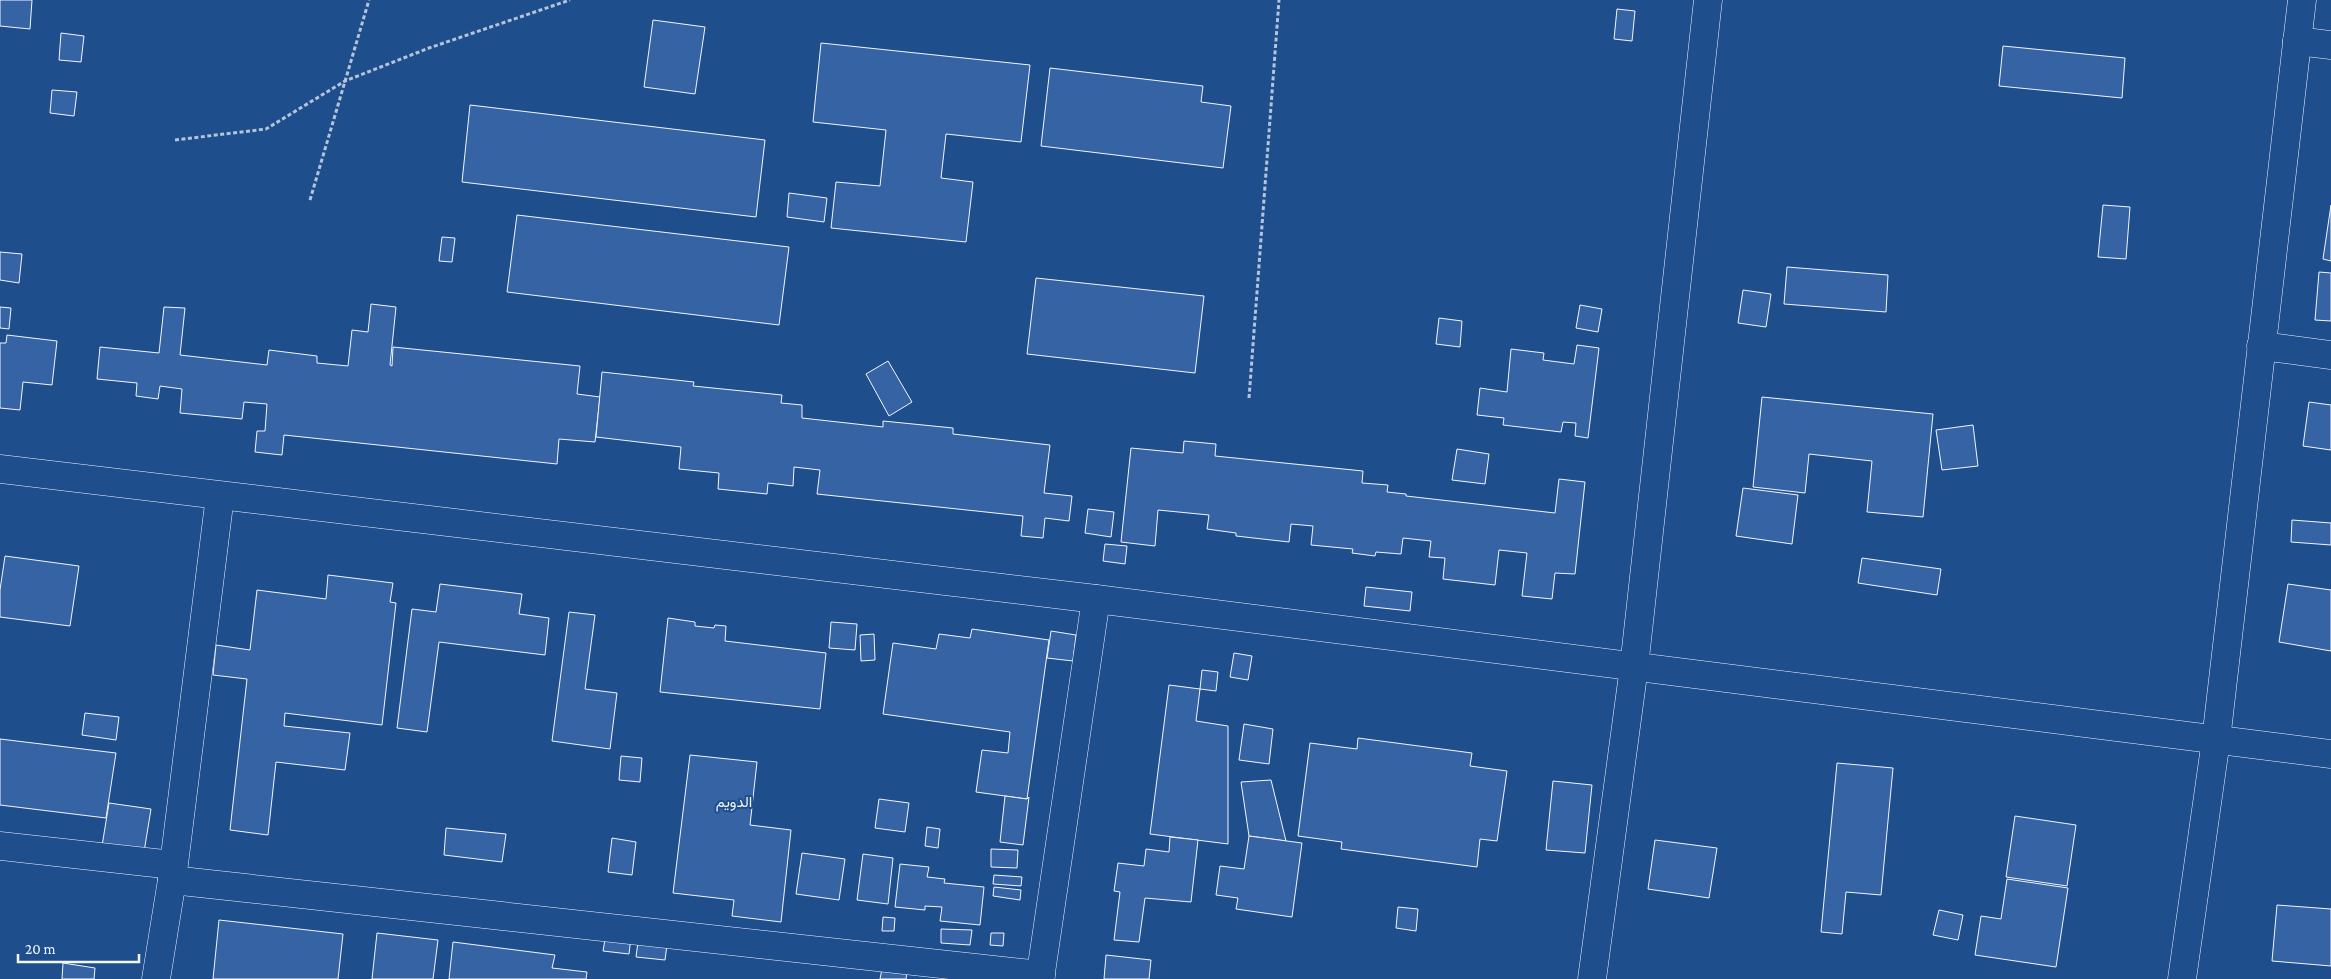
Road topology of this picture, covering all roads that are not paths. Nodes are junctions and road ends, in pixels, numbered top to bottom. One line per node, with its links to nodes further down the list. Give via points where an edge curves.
1 (1708, 0): 10 (street)
2 (2302, 0): 3 (street)
3 (2297, 41): 4 (street); 5 (street)
4 (2331, 45)
5 (2262, 346): 6 (street); 11 (street)
6 (2331, 355)
7 (0, 469): 8 (street)
8 (220, 496): 9 (street); 14 (street)
9 (1096, 599): 10 (street); 15 (street)
10 (1634, 668): 11 (street); 17 (street)
11 (2216, 740): 12 (street); 18 (street)
12 (2331, 754)
13 (0, 846): 14 (street)
14 (173, 872): 15 (street); 16 (street)
15 (1040, 977)
16 (156, 979)
17 (1592, 979)
18 (2182, 979)

